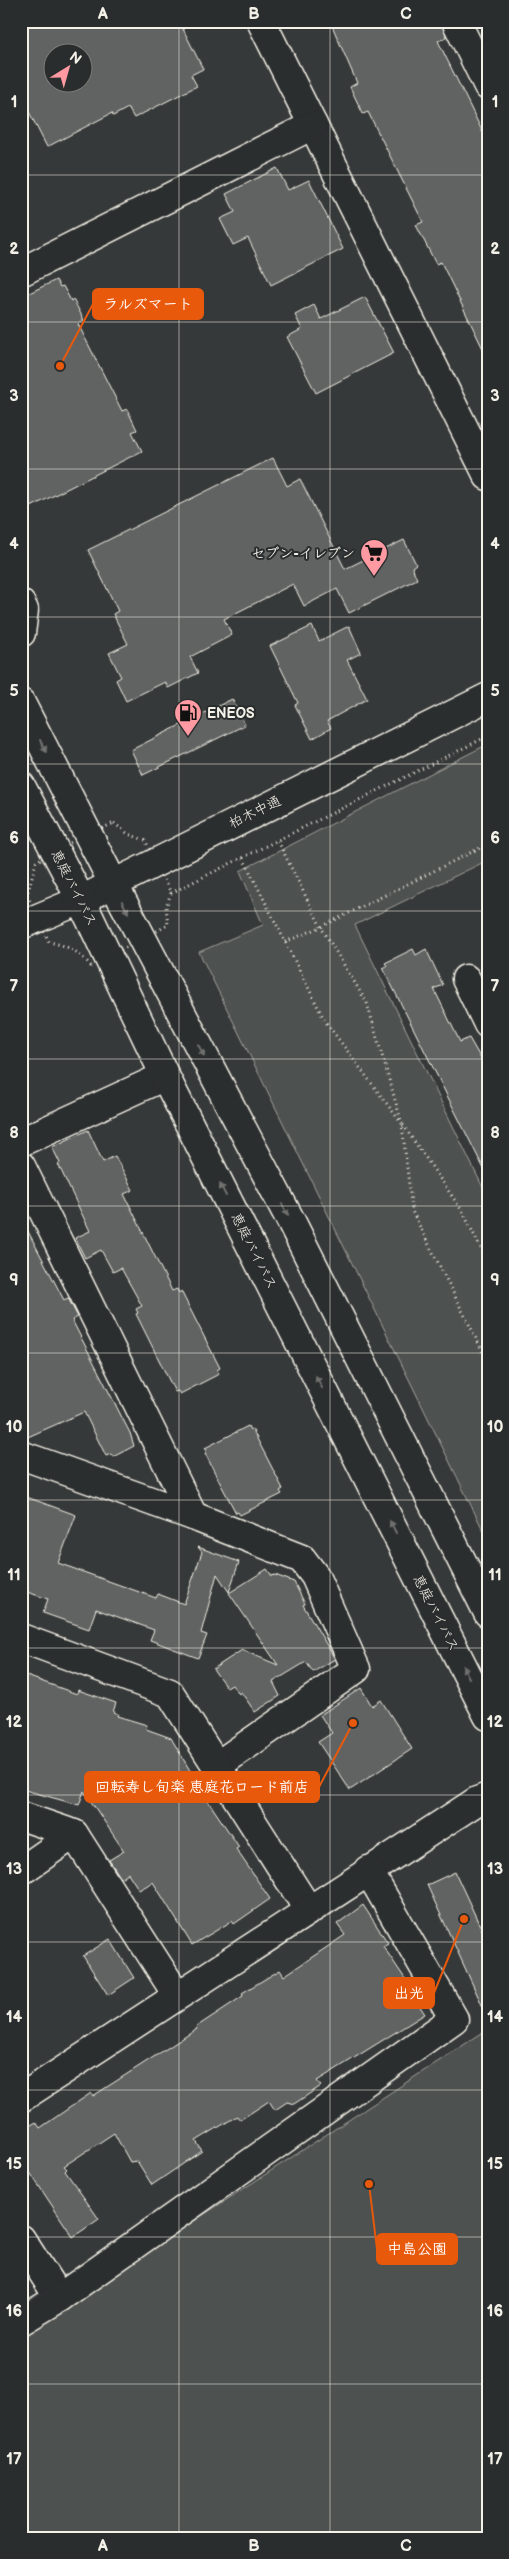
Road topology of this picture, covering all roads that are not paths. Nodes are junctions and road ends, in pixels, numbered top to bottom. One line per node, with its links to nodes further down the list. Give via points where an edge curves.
1 (260, 21): 4 (main road)
2 (456, 21): 3 (main road)
3 (488, 86)
4 (313, 125): 5 (main road); 6 (main road)
5 (21, 272)
6 (488, 476)
7 (21, 604): 8 (main road, via 24,610)
8 (21, 633)
9 (488, 697): 13 (main road, 柏木中通)
10 (21, 703): 13 (main road, one-way to 13)
11 (21, 786): 12 (main road, 恵庭バイパス)
12 (31, 816): 14 (main road, 恵庭バイパス)
13 (113, 883): 14 (main road, 柏木中通); 23 (main road, one-way to 23, via 292,1223)
14 (81, 900): 15 (main road, 柏木中通); 18 (main road, 恵庭バイパス)
15 (21, 925)
16 (466, 979): 17 (main road)
17 (488, 1024)
18 (165, 1076): 19 (main road); 25 (main road, 恵庭バイパス, one-way to 18)
19 (21, 1142)
20 (21, 1166): 22 (main road)
21 (21, 1454): 22 (main road)
22 (193, 1516): 26 (main road, via 302,1559 314,1576 356,1669)
23 (488, 1614)
24 (21, 1638): 26 (main road, via 170,1694)
25 (488, 1716)
26 (218, 1765): 32 (main road)
27 (488, 1797): 30 (main road)
28 (21, 1816): 29 (main road)
29 (74, 1834): 31 (main road); 33 (main road)
30 (368, 1870): 32 (main road); 36 (main road, via 454,2019)
31 (21, 1871)
32 (308, 1909): 33 (main road)
33 (177, 1995): 34 (main road)
34 (21, 2098)
35 (21, 2239): 36 (main road)
36 (58, 2298): 37 (main road)
37 (21, 2320)

